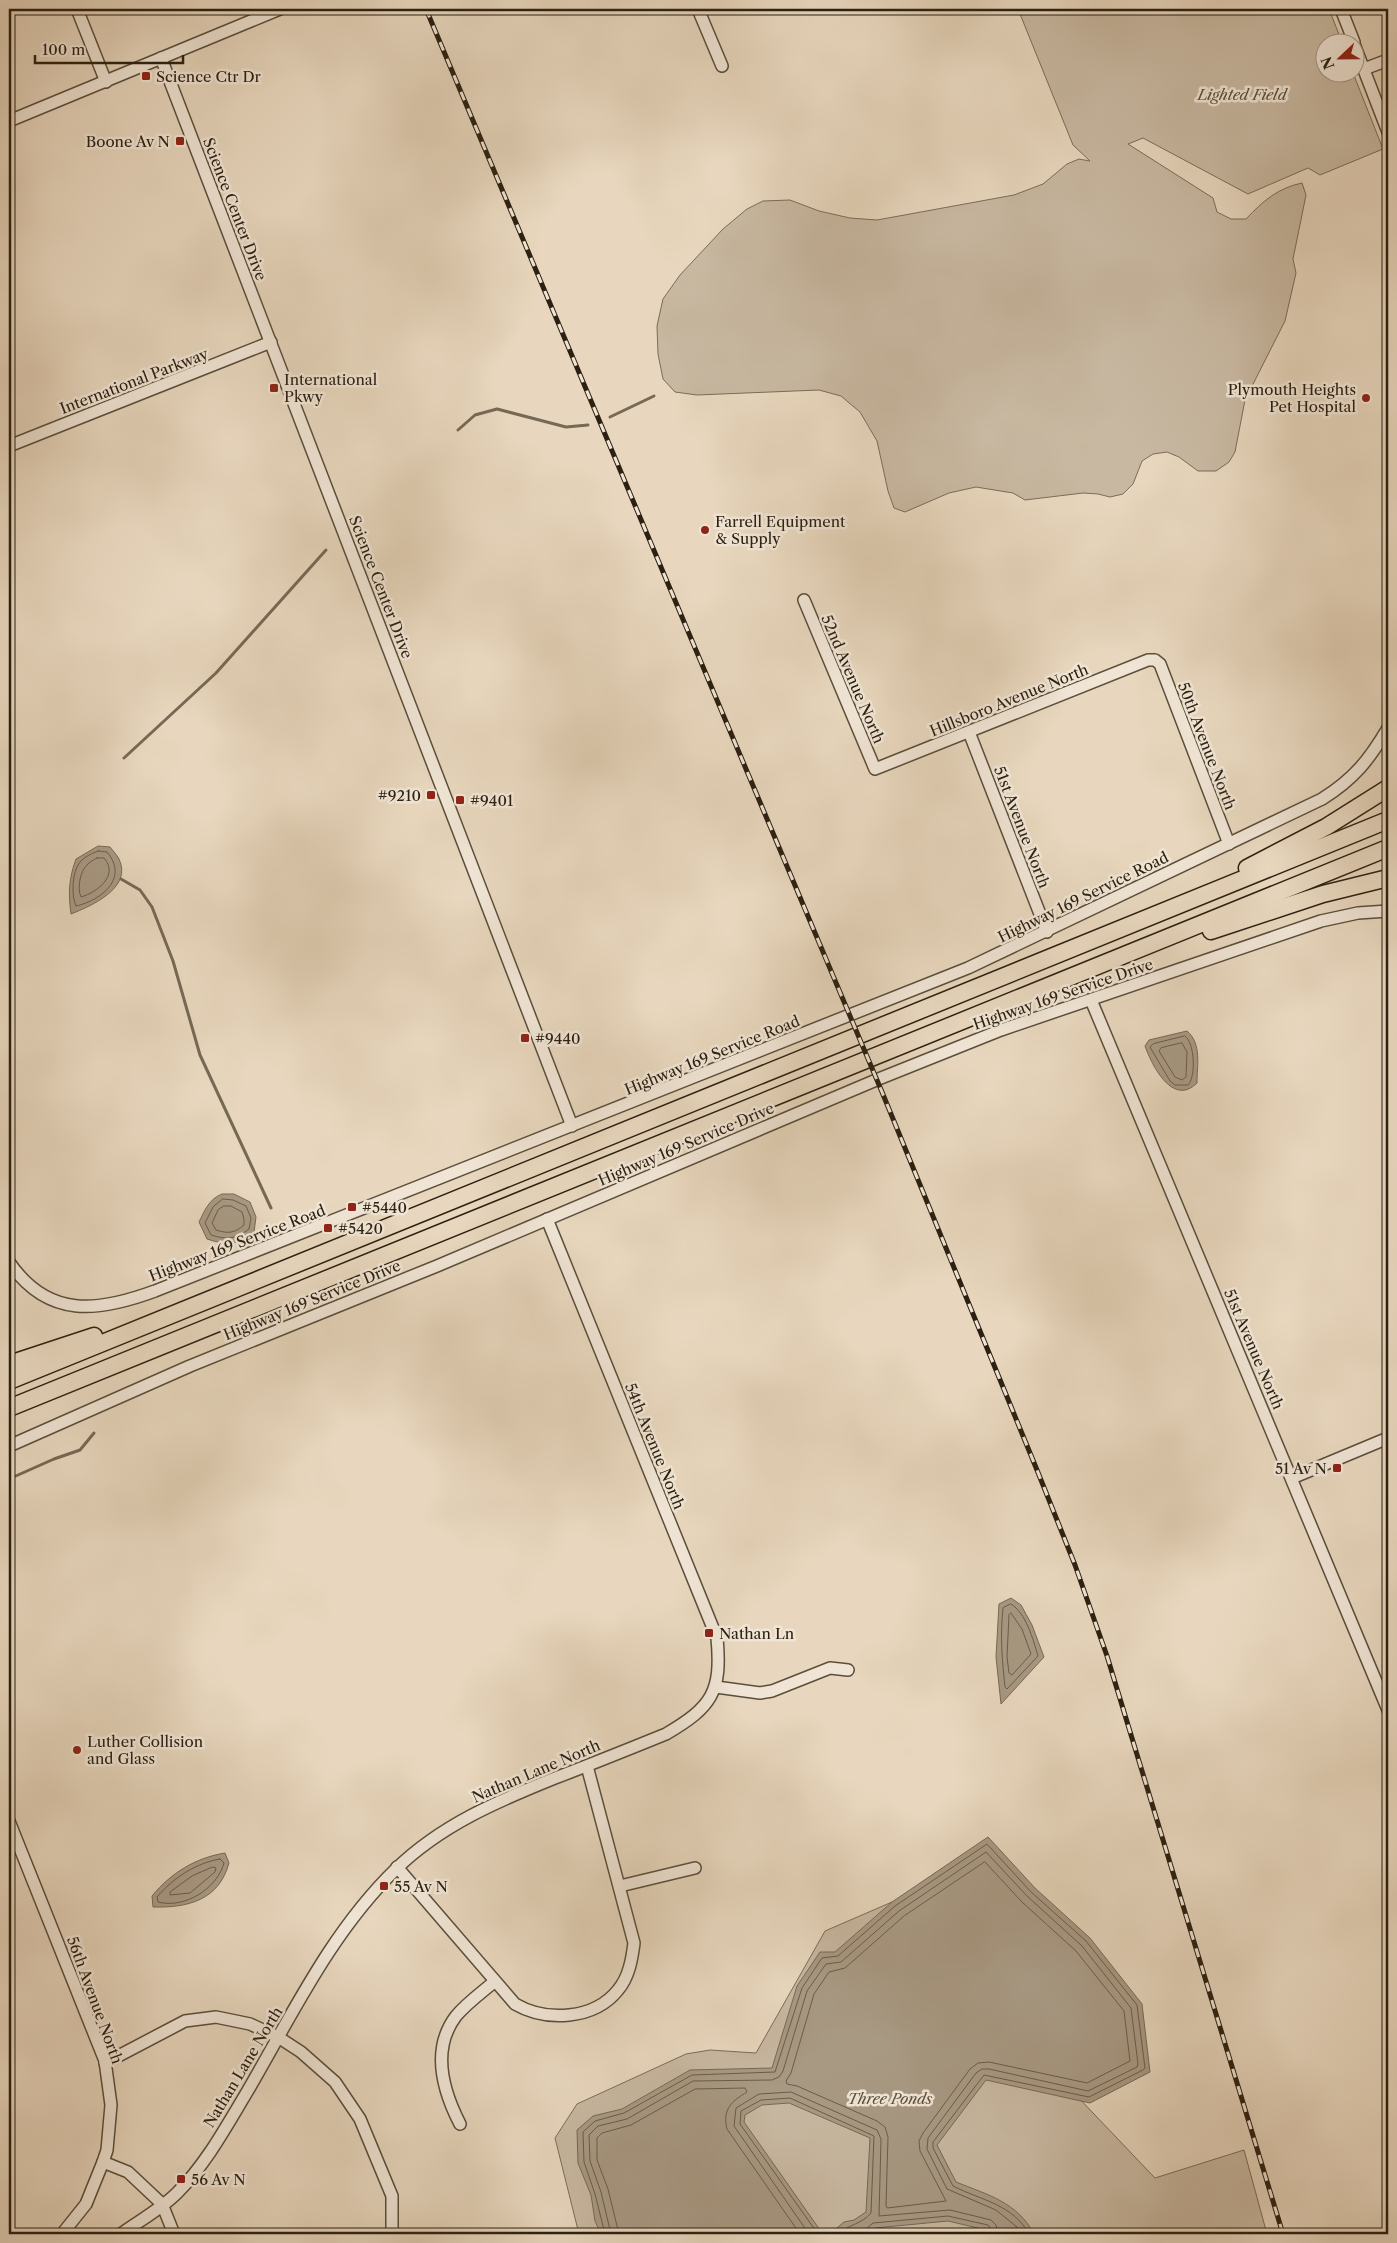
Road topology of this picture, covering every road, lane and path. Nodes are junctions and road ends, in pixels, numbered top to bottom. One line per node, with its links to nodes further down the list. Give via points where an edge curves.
1 (77, 9): 10 (street)
2 (280, 9): 6 (street)
3 (698, 9): 8 (street)
4 (1341, 9): 5 (street)
5 (1350, 32)
6 (161, 58): 10 (street); 13 (street, Science Center Drive)
7 (1388, 60): 9 (street)
8 (722, 66)
9 (1364, 68): 12 (street)
10 (106, 82): 11 (street)
11 (9, 121)
12 (1388, 132)
13 (271, 342): 14 (street, International Parkway); 30 (street, Science Center Drive)
14 (9, 446)
15 (804, 600): 19 (street, 52nd Avenue North)
16 (1155, 660): 18 (street, Hillsboro Avenue North, via 1148,660); 22 (street, 50th Avenue North, via 1160,664)
17 (1388, 728): 22 (street, Highway 169 Service Road, via 1366,763 1334,792)
18 (969, 732): 19 (street, Hillsboro Avenue North); 27 (street, 51st Avenue North)
19 (875, 769)
20 (1388, 788): 26 (highway, via 1326,827)
21 (1388, 820): 26 (highway)
22 (1228, 844): 27 (street, Highway 169 Service Road)
23 (1388, 848): 28 (highway)
24 (1388, 878): 28 (highway, via 1323,894 1180,941)
25 (1388, 911): 29 (street, Highway 169 Service Drive, via 1321,921)
26 (1160, 914): 33 (highway)
27 (1047, 932): 30 (street, Highway 169 Service Road, via 968,968)
28 (1138, 949): 34 (highway)
29 (1091, 1000): 31 (street, Highway 169 Service Drive, via 1001,1030 918,1063); 41 (street, 51st Avenue North)
30 (572, 1126): 32 (street, Highway 169 Service Road, via 118,1304 85,1307 60,1302 29,1286)
31 (547, 1219): 40 (street, Highway 169 Service Drive, via 190,1366); 43 (street, 54th Avenue North, via 717,1638 719,1664)
32 (11, 1266)
33 (174, 1314): 35 (highway); 36 (highway)
34 (146, 1353): 37 (highway); 38 (highway)
35 (9, 1364)
36 (9, 1381)
37 (9, 1408)
38 (9, 1419)
39 (1388, 1438): 41 (street)
40 (9, 1446)
41 (1292, 1478): 44 (street, 51st Avenue North)
42 (848, 1670): 43 (street, via 830,1668 760,1693)
43 (716, 1687): 45 (street, Nathan Lane North, via 704,1706 682,1725)
44 (1388, 1710)
45 (587, 1766): 47 (street, Nathan Lane North, via 471,1815); 49 (street)
46 (9, 1821): 52 (street, 56th Avenue North)
47 (397, 1867): 50 (street); 51 (street, Nathan Lane North, via 335,1942)
48 (695, 1868): 49 (street)
49 (620, 1886): 50 (street, via 634,1943 627,1976 618,1991 608,1999 574,2014 541,2016 515,2004)
50 (494, 1982): 53 (street, via 456,2017 443,2047 444,2087)
51 (278, 2037): 52 (street, via 250,2024 216,2017 185,2021); 55 (street, Nathan Lane North, via 213,2147 182,2186); 59 (street, via 335,2082 360,2119 392,2196)
52 (105, 2063): 54 (street, 56th Avenue North, via 111,2105)
53 (460, 2124)
54 (103, 2162): 55 (street, via 128,2172); 56 (street, via 86,2204)
55 (162, 2204): 57 (street); 58 (street)
56 (62, 2234)
57 (121, 2234)
58 (174, 2234)
59 (392, 2234)

